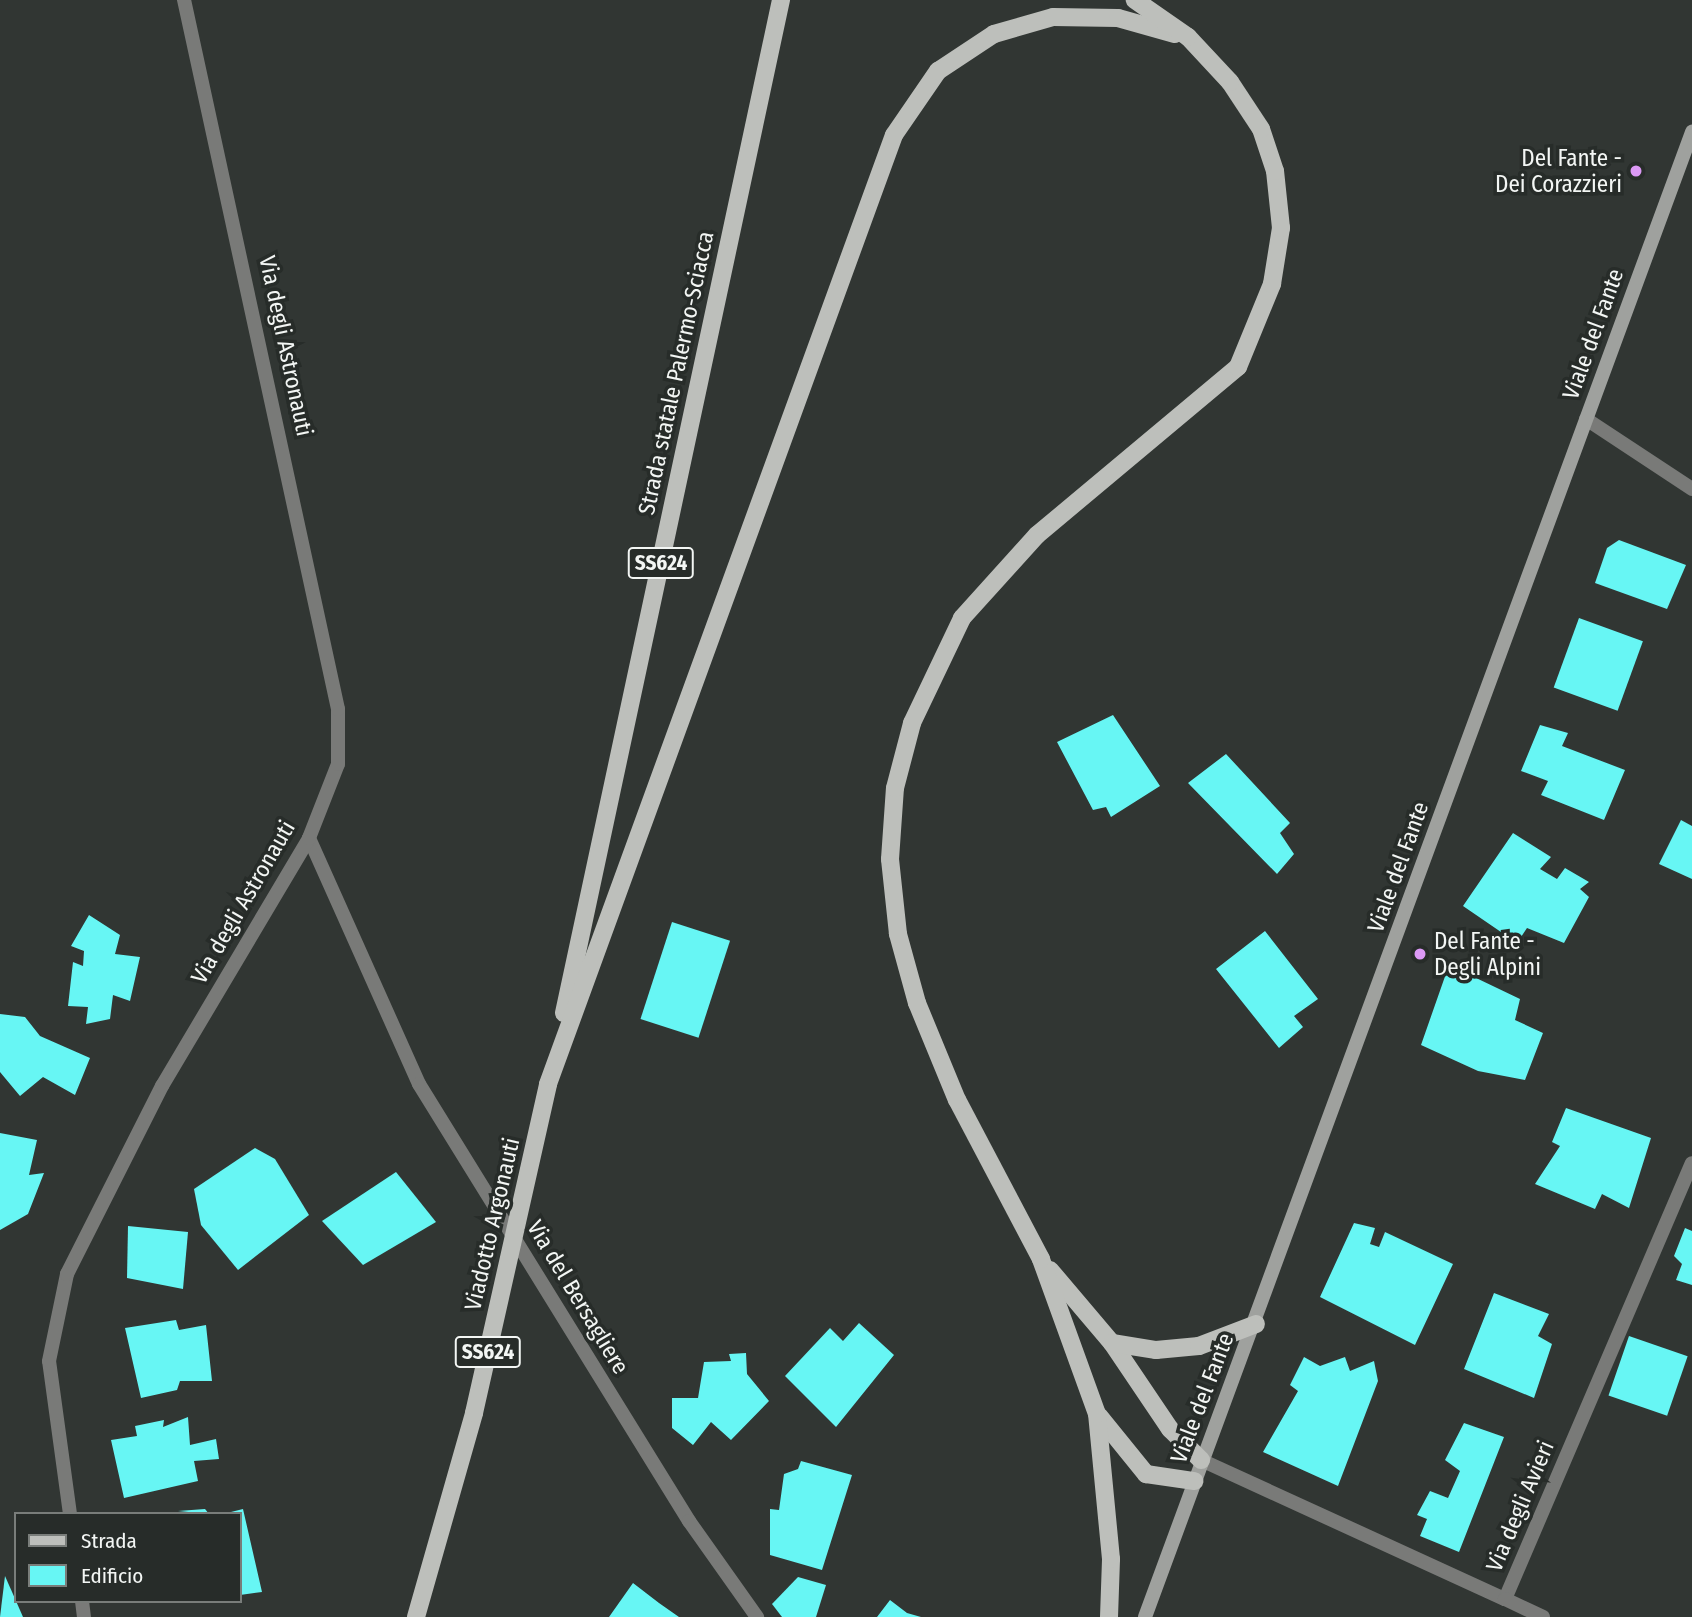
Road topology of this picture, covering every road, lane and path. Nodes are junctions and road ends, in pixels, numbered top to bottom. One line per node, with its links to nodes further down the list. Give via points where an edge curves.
1 (184, 0): 8 (street, Via degli Astronauti, via 338,709 338,764)
2 (781, 0): 9 (main road, Strada statale Palermo-Sciacca / SS624)
3 (1135, 0): 4 (main road)
4 (1188, 37): 9 (main road, via 1118,18 1052,17 994,34 938,71 894,135); 11 (main road, via 1230,82 1265,139 1281,228 1272,284 1238,367 1037,535 962,618 912,723 895,788 890,859 898,934 917,1003 957,1100)
5 (1692, 132): 6 (main road, Viale del Fante)
6 (1586, 419): 7 (street); 12 (main road, Viale del Fante)
7 (1692, 489)
8 (309, 838): 17 (street, Via degli Astronauti, via 162,1086 67,1274 49,1361); 20 (street, Via del Bersagliere, via 419,1084 689,1521)
9 (548, 1084): 19 (main road, Viadotto Argonauti / SS624, bridge, via 474,1413)
10 (1692, 1163): 18 (street, Via degli Avieri)
11 (1041, 1259): 13 (main road); 14 (main road)
12 (1256, 1324): 13 (main road, via 1199,1346 1156,1350); 15 (main road, Viale del Fante)
13 (1112, 1343): 15 (main road, via 1170,1429)
14 (1097, 1414): 16 (main road, via 1146,1474); 21 (main road, via 1111,1559)
15 (1201, 1460): 16 (main road, Viale del Fante); 18 (street, Via degli Avieri)
16 (1194, 1481): 22 (main road, Viale del Fante)
17 (70, 1512)
18 (1505, 1599): 23 (street)
19 (416, 1617)
20 (757, 1617)
21 (1109, 1617)
22 (1145, 1617)
23 (1543, 1617)

